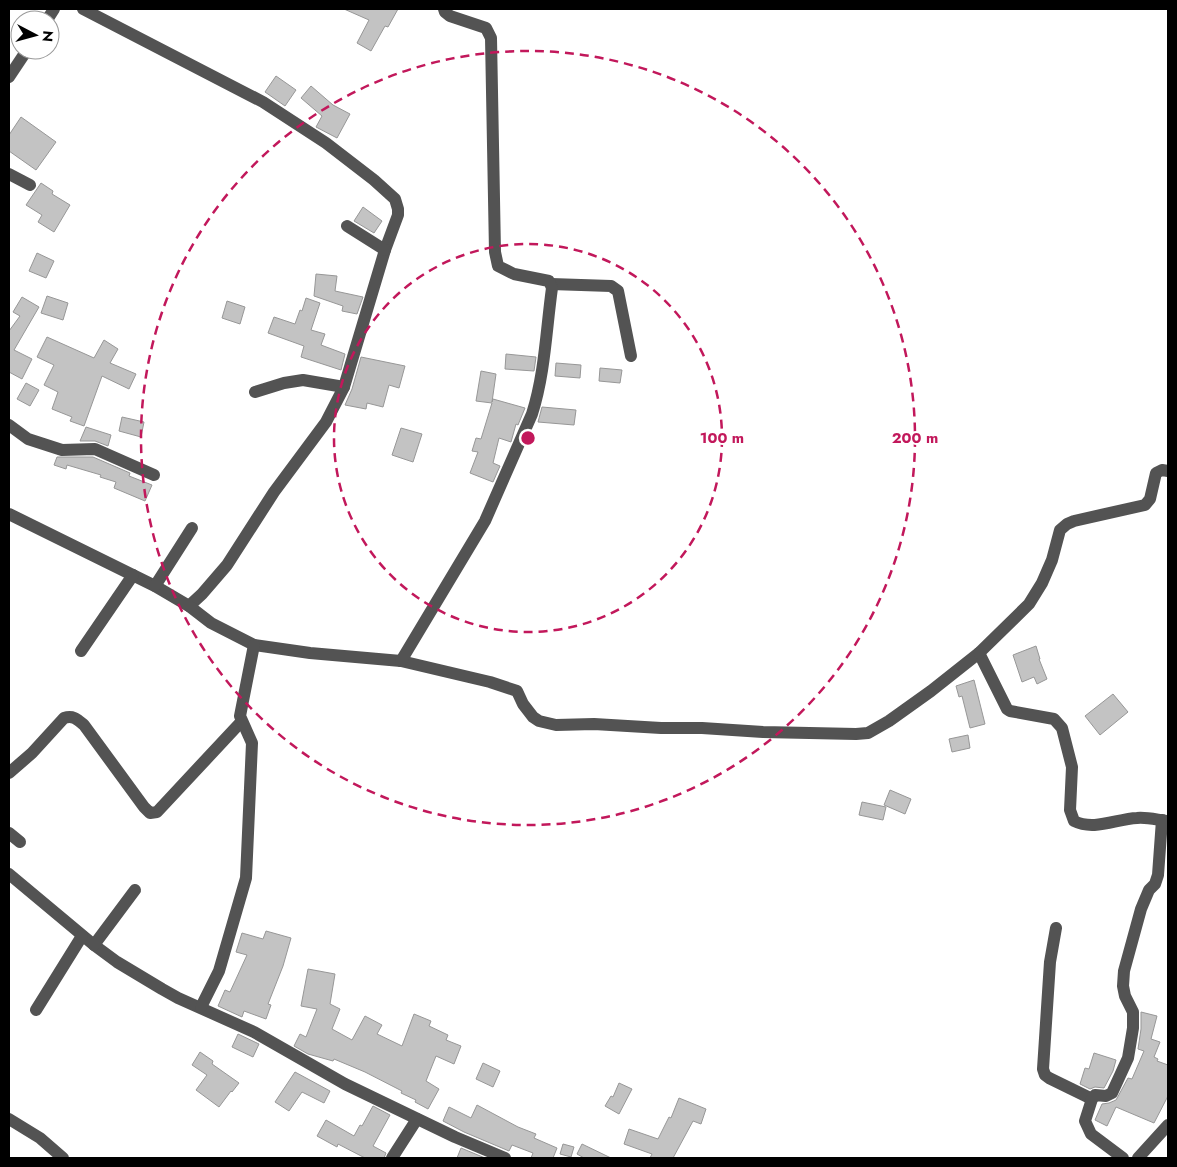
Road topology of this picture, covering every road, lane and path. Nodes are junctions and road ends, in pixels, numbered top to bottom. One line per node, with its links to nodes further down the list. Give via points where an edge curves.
1 (83, 9): 8 (street, via 263,102 326,143 374,180 395,199 398,209)
2 (444, 9): 9 (street, via 450,16 486,28 491,38 498,266)
3 (20, 60): 4 (street)
4 (9, 77)
5 (9, 174): 6 (street)
6 (30, 185)
7 (347, 226): 8 (street)
8 (385, 250): 11 (street)
9 (551, 284): 10 (street, via 611,286 618,291); 24 (street, via 543,367 532,414 485,521)
10 (631, 356)
11 (344, 387): 12 (street, via 303,380); 20 (street, via 326,422 274,492 227,565)
12 (255, 392)
13 (9, 425): 15 (street, via 28,439 62,450 95,449)
14 (1168, 471): 23 (street, via 1156,473 1150,499 1145,505 1074,521 1060,530 1052,560 1030,604)
15 (154, 475)
16 (9, 514): 18 (street)
17 (192, 528): 19 (street)
18 (133, 575): 19 (street); 22 (street)
19 (155, 586): 20 (street)
20 (189, 606): 21 (street, via 211,623)
21 (254, 645): 24 (street); 25 (street)
22 (81, 651)
23 (979, 653): 24 (street, via 889,721 868,732 849,734 556,724 533,717 514,690); 27 (street, via 1007,709 1054,719 1062,728 1072,767 1070,810 1074,822 1096,825 1121,819)
24 (401, 661)
25 (241, 722): 26 (street, via 157,812 150,813 144,807 84,724 70,716 64,718); 35 (street, via 252,742 247,872 219,971)
26 (9, 773)
27 (1165, 820): 37 (street, via 1156,884 1149,890 1140,909 1124,971 1125,996 1133,1012 1128,1058 1112,1093 1095,1095)
28 (9, 833): 29 (street)
29 (20, 842)
30 (9, 874): 33 (street)
31 (134, 890): 34 (street)
32 (1056, 928): 37 (street, via 1050,962 1042,1070 1048,1078)
33 (82, 936): 34 (street); 36 (street)
34 (94, 945): 35 (street, via 162,989)
35 (201, 1007): 39 (street)
36 (36, 1010)
37 (1092, 1099): 44 (street, via 1085,1121 1091,1134)
38 (9, 1118): 41 (street)
39 (417, 1119): 42 (street); 43 (street)
40 (1168, 1125): 45 (street)
41 (63, 1158)
42 (392, 1158)
43 (505, 1158)
44 (1123, 1158)
45 (1138, 1158)

